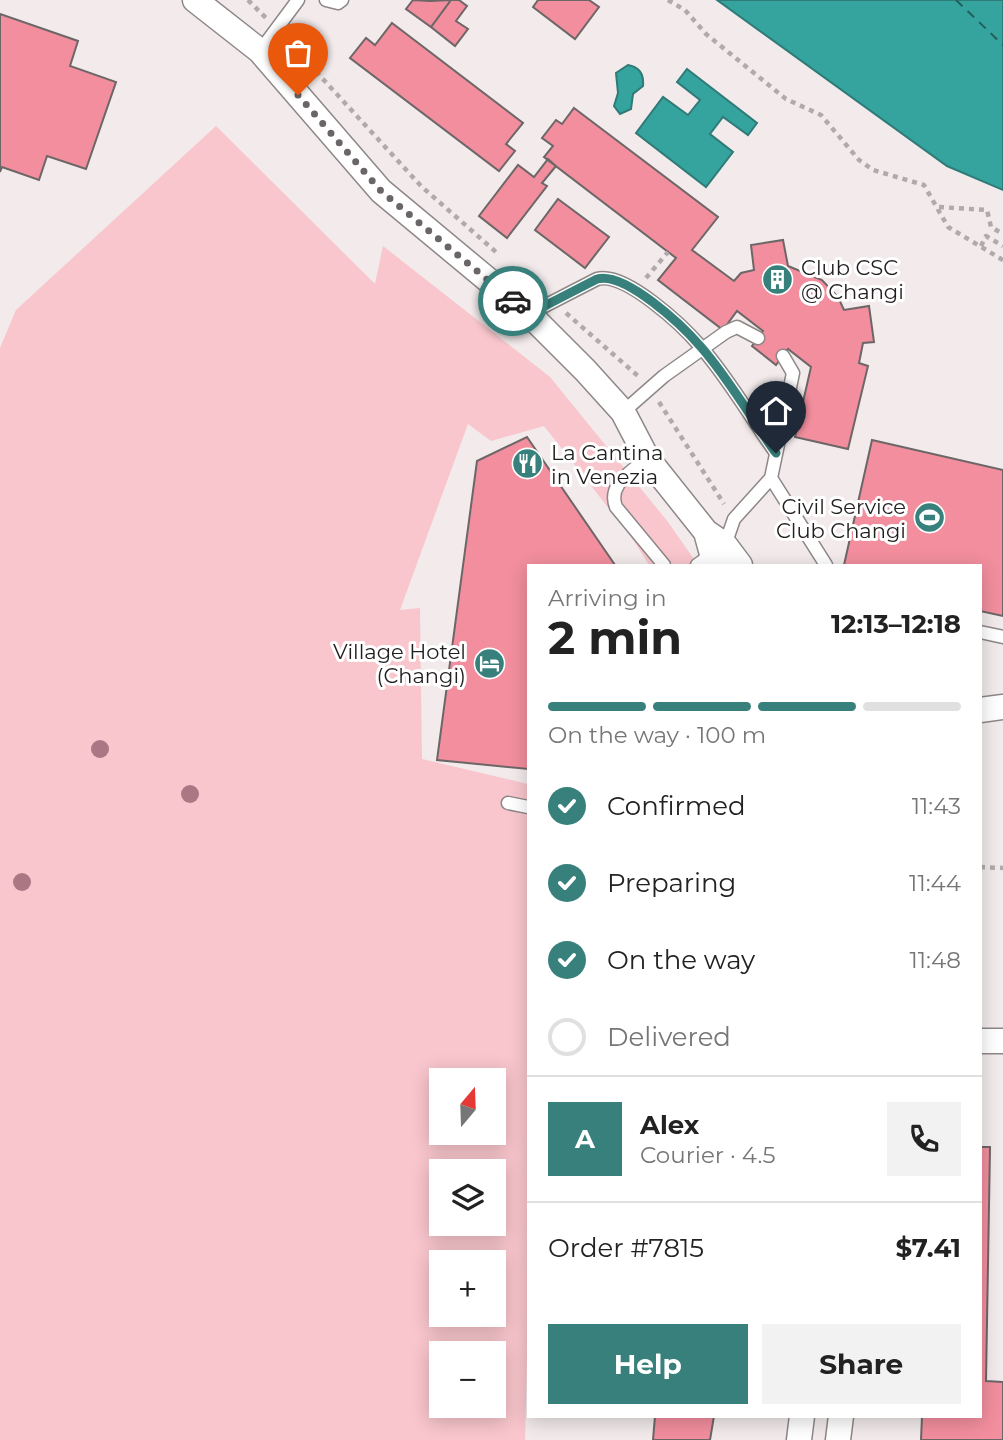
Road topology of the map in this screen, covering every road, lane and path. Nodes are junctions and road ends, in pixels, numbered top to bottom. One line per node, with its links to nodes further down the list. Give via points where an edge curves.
1 (195, 0): 6 (street)
2 (298, 0): 6 (lane)
3 (326, 0): 4 (lane)
4 (342, 0)
5 (668, 0): 7 (path, via 786,99 821,115 859,160 873,170 924,185)
6 (260, 51): 14 (street, via 381,191)
7 (939, 207): 8 (path, via 987,210 991,227); 9 (path, via 948,227)
8 (1003, 234)
9 (981, 246): 10 (path, via 986,236); 12 (path)
10 (1003, 246)
11 (668, 252): 13 (path)
12 (1003, 260)
13 (637, 290): 14 (lane, via 607,276); 16 (lane)
14 (529, 314): 18 (street)
15 (758, 338): 16 (lane, via 737,327)
16 (701, 347): 18 (lane); 19 (lane)
17 (783, 356): 19 (lane, via 793,373)
18 (623, 412): 20 (street)
19 (776, 453): 21 (lane)
20 (647, 458): 22 (street); 23 (lane, via 614,488 612,496)
21 (771, 478): 22 (lane); 25 (lane)
22 (711, 553): 24 (street)
23 (663, 564)
24 (738, 564)
25 (824, 564)
26 (982, 632): 27 (lane)
27 (1003, 637)
28 (1003, 707): 29 (street)
29 (982, 710)
30 (508, 803): 31 (lane)
31 (527, 807)
32 (982, 867): 33 (path)
33 (1003, 868)
34 (982, 1041): 35 (street)
35 (1003, 1041)
36 (802, 1418): 38 (street)
37 (841, 1418): 39 (street)
38 (799, 1440)
39 (838, 1440)

